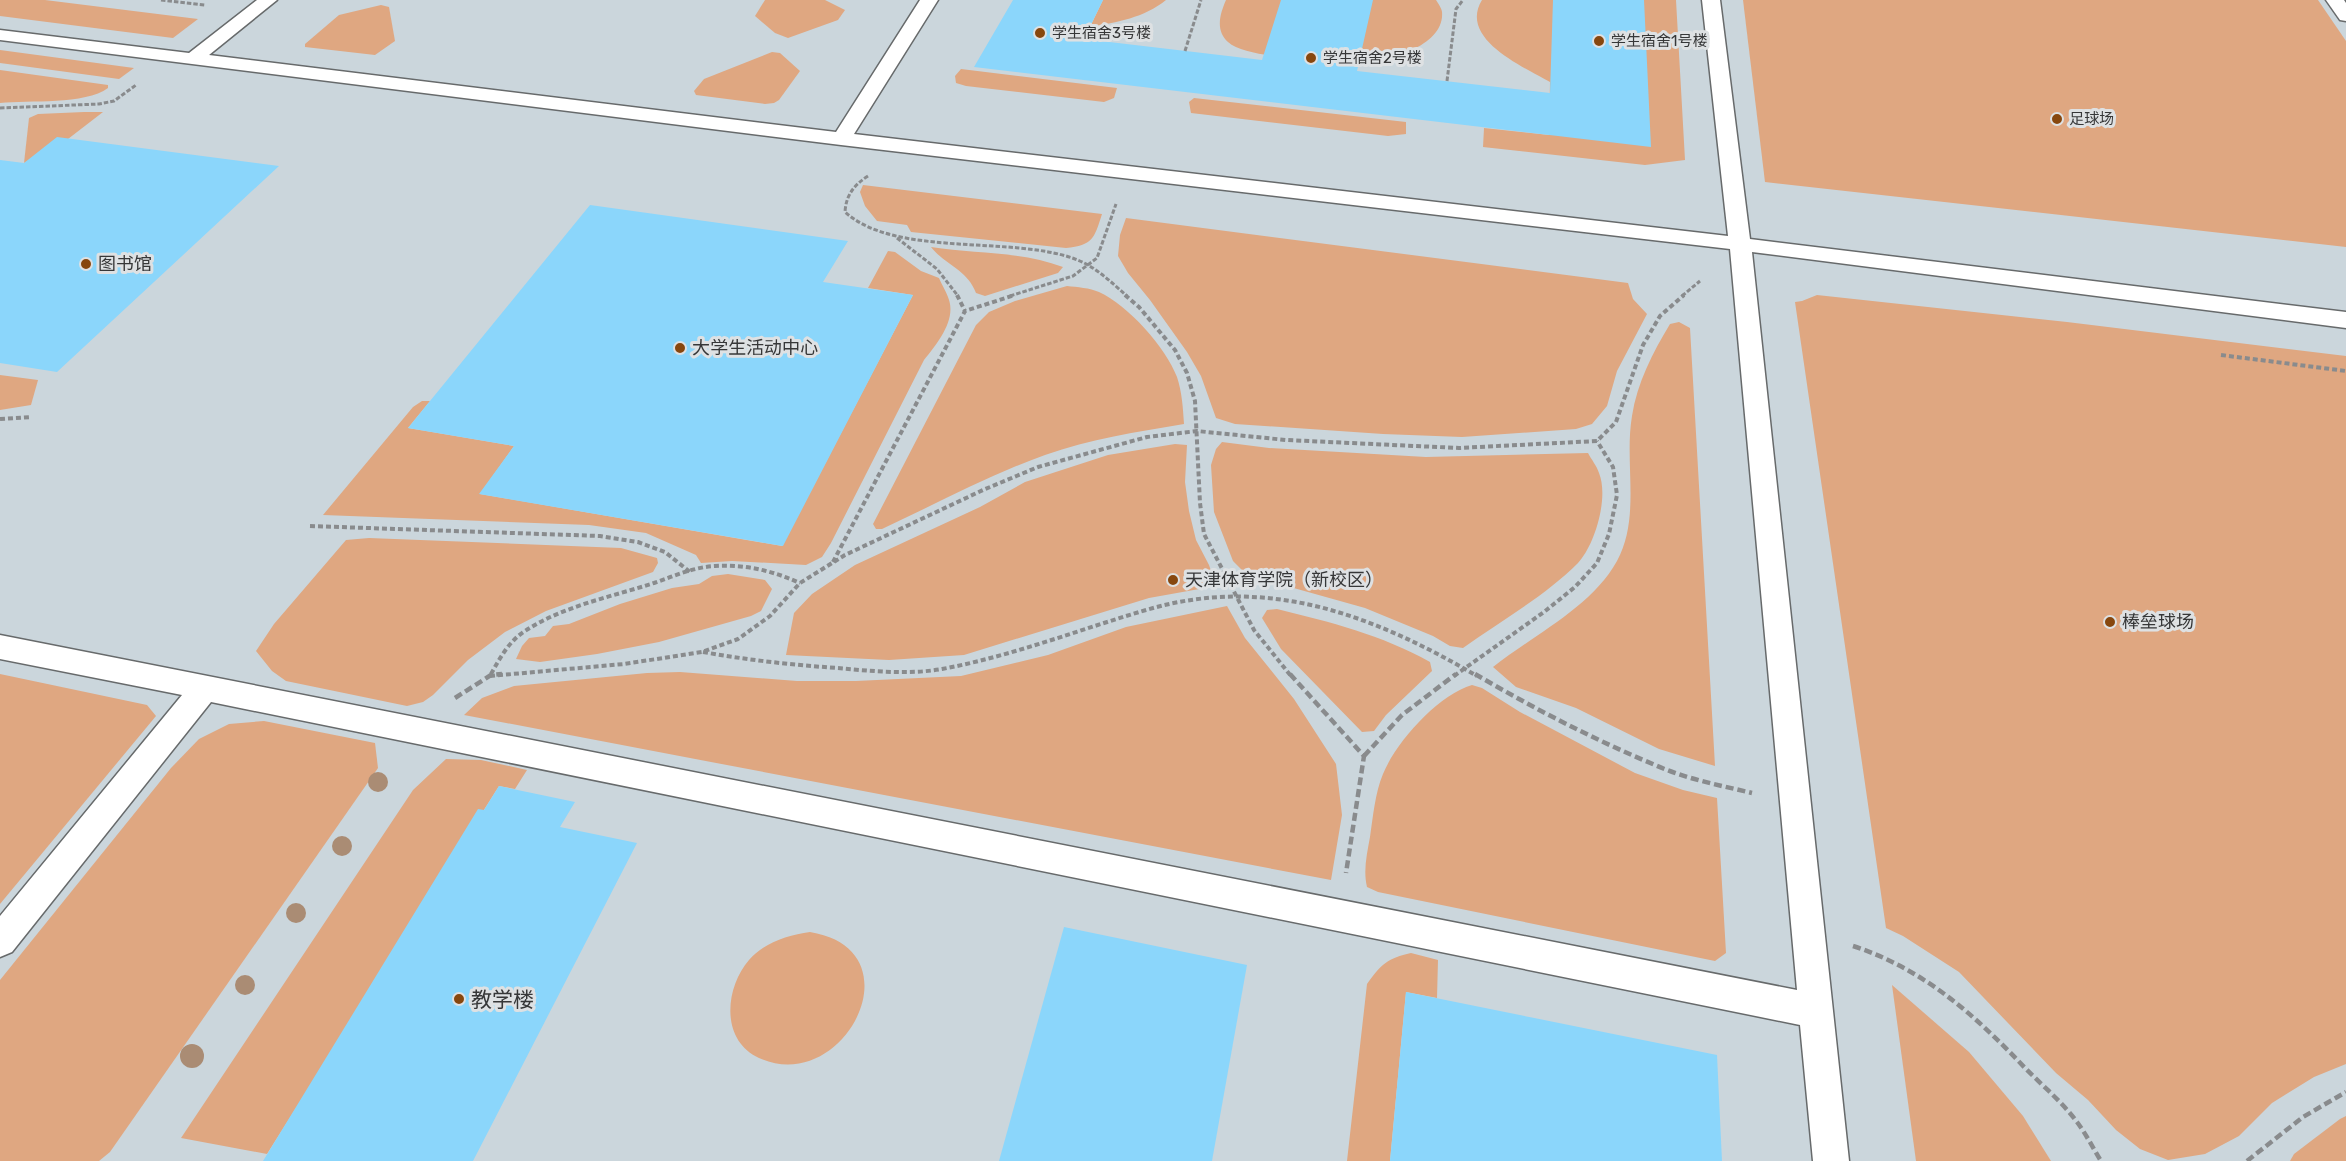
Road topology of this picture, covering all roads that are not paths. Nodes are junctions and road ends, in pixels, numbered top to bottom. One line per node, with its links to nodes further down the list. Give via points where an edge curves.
1 (268, 0): 7 (lane)
2 (929, 0): 8 (lane)
3 (1712, 0): 9 (lane)
4 (2335, 0): 5 (lane)
5 (2346, 16)
6 (0, 35): 7 (lane)
7 (191, 60): 8 (lane)
8 (841, 139): 9 (lane)
9 (1740, 244): 10 (lane); 14 (lane)
10 (2346, 320)
11 (0, 647): 12 (lane)
12 (205, 688): 13 (lane); 14 (lane)
13 (0, 941)
14 (1816, 1011): 15 (lane)
15 (1831, 1161)

